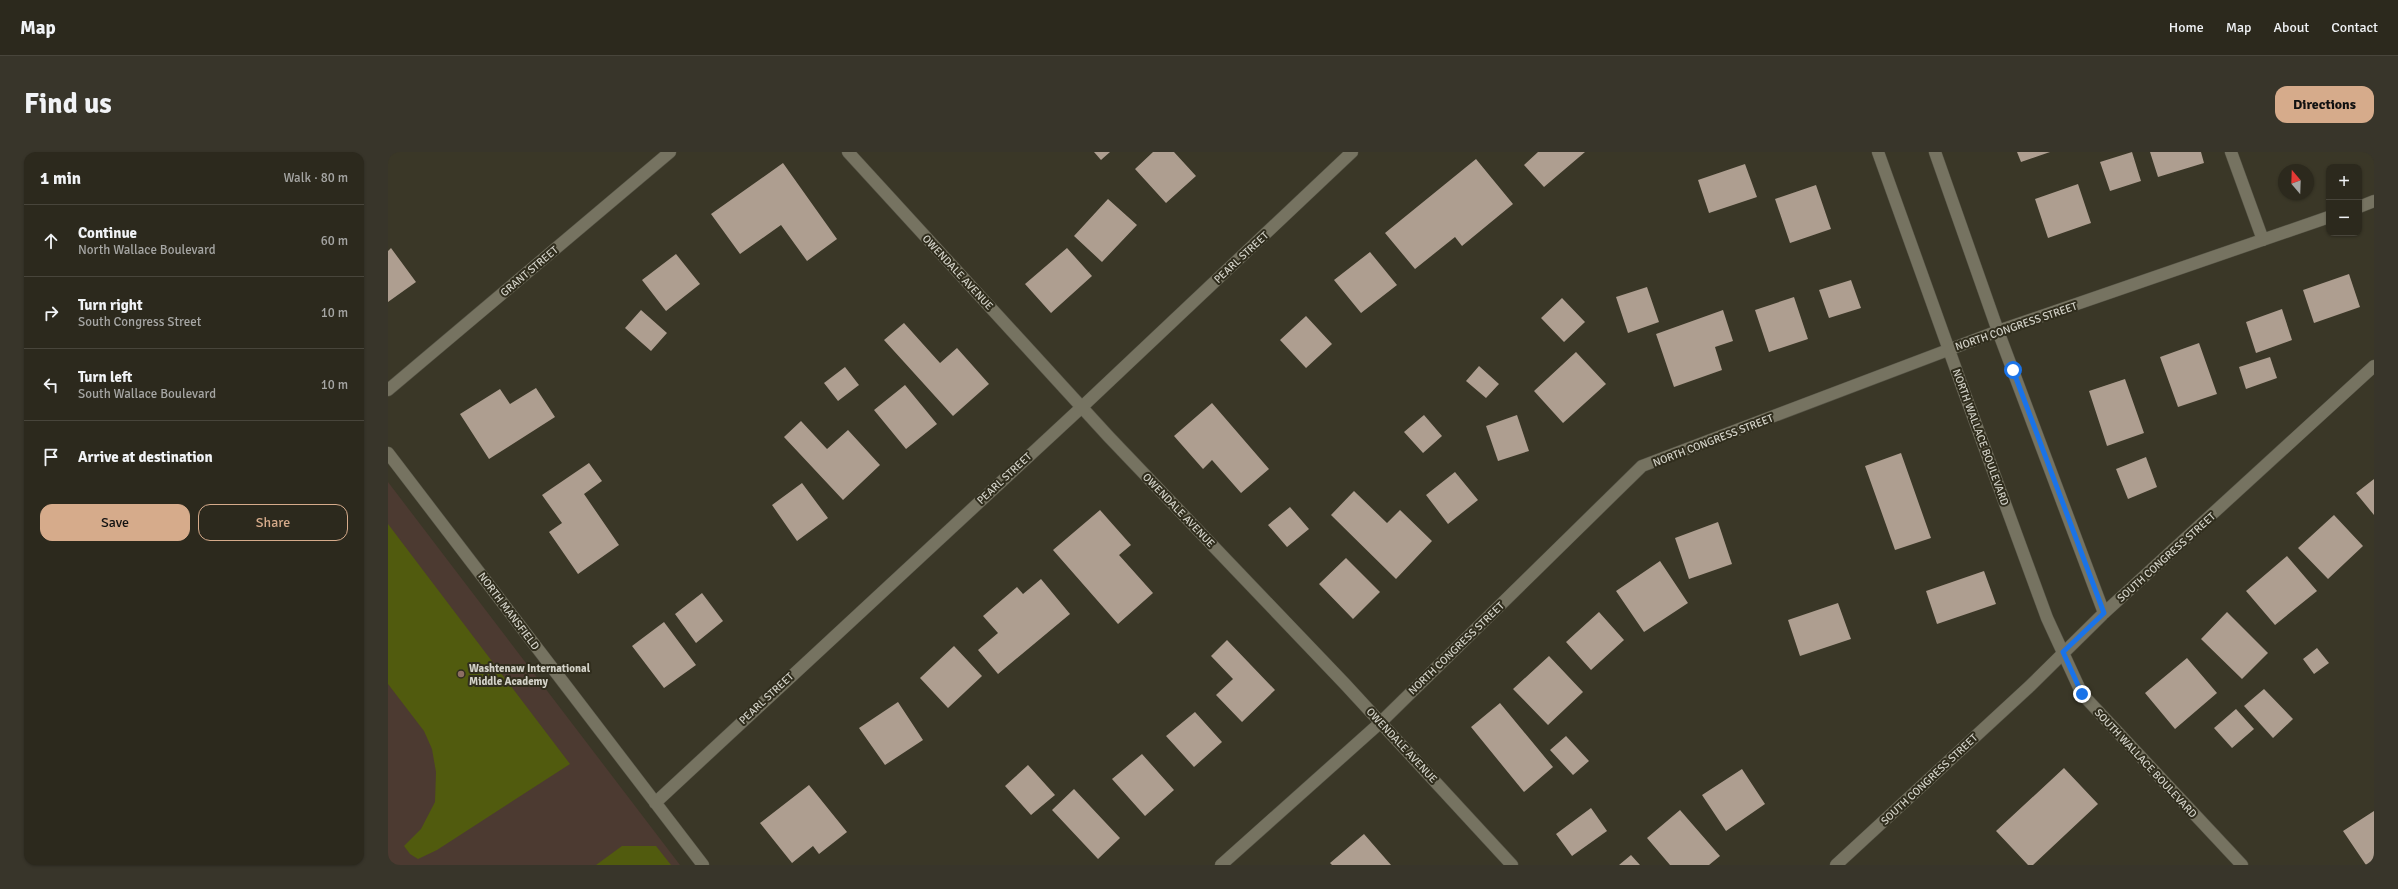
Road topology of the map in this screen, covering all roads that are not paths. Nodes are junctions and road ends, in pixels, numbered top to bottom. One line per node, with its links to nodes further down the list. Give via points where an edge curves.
1 (670, 152): 14 (street, GRANT STREET)
2 (848, 152): 15 (street, OWENDALE AVENUE)
3 (1352, 152): 15 (street, PEARL STREET)
4 (1878, 152): 12 (street, NORTH WALLACE BOULEVARD)
5 (1935, 152): 11 (street)
6 (2231, 152): 10 (street)
7 (2374, 202): 8 (street)
8 (2362, 206)
9 (2326, 218): 10 (street, NORTH CONGRESS STREET)
10 (2263, 240): 11 (street, NORTH CONGRESS STREET)
11 (1998, 331): 12 (street, NORTH CONGRESS STREET); 17 (street)
12 (1949, 349): 18 (street, NORTH WALLACE BOULEVARD, via 2047,618); 19 (street, NORTH CONGRESS STREET, via 1642,466)
13 (2374, 366): 17 (street, SOUTH CONGRESS STREET)
14 (388, 390)
15 (1083, 406): 19 (street, OWENDALE AVENUE, via 1109,437); 20 (street, PEARL STREET)
16 (388, 453): 20 (street, NORTH MANSFIELD)
17 (2104, 613): 18 (street, SOUTH CONGRESS STREET)
18 (2063, 652): 24 (street, SOUTH CONGRESS STREET); 25 (street, SOUTH WALLACE BOULEVARD, via 2082,694)
19 (1381, 722): 22 (street, NORTH CONGRESS STREET); 23 (street, OWENDALE AVENUE)
20 (655, 803): 21 (street, NORTH MANSFIELD)
21 (703, 865)
22 (1221, 865)
23 (1512, 865)
24 (1836, 865)
25 (2242, 865)

